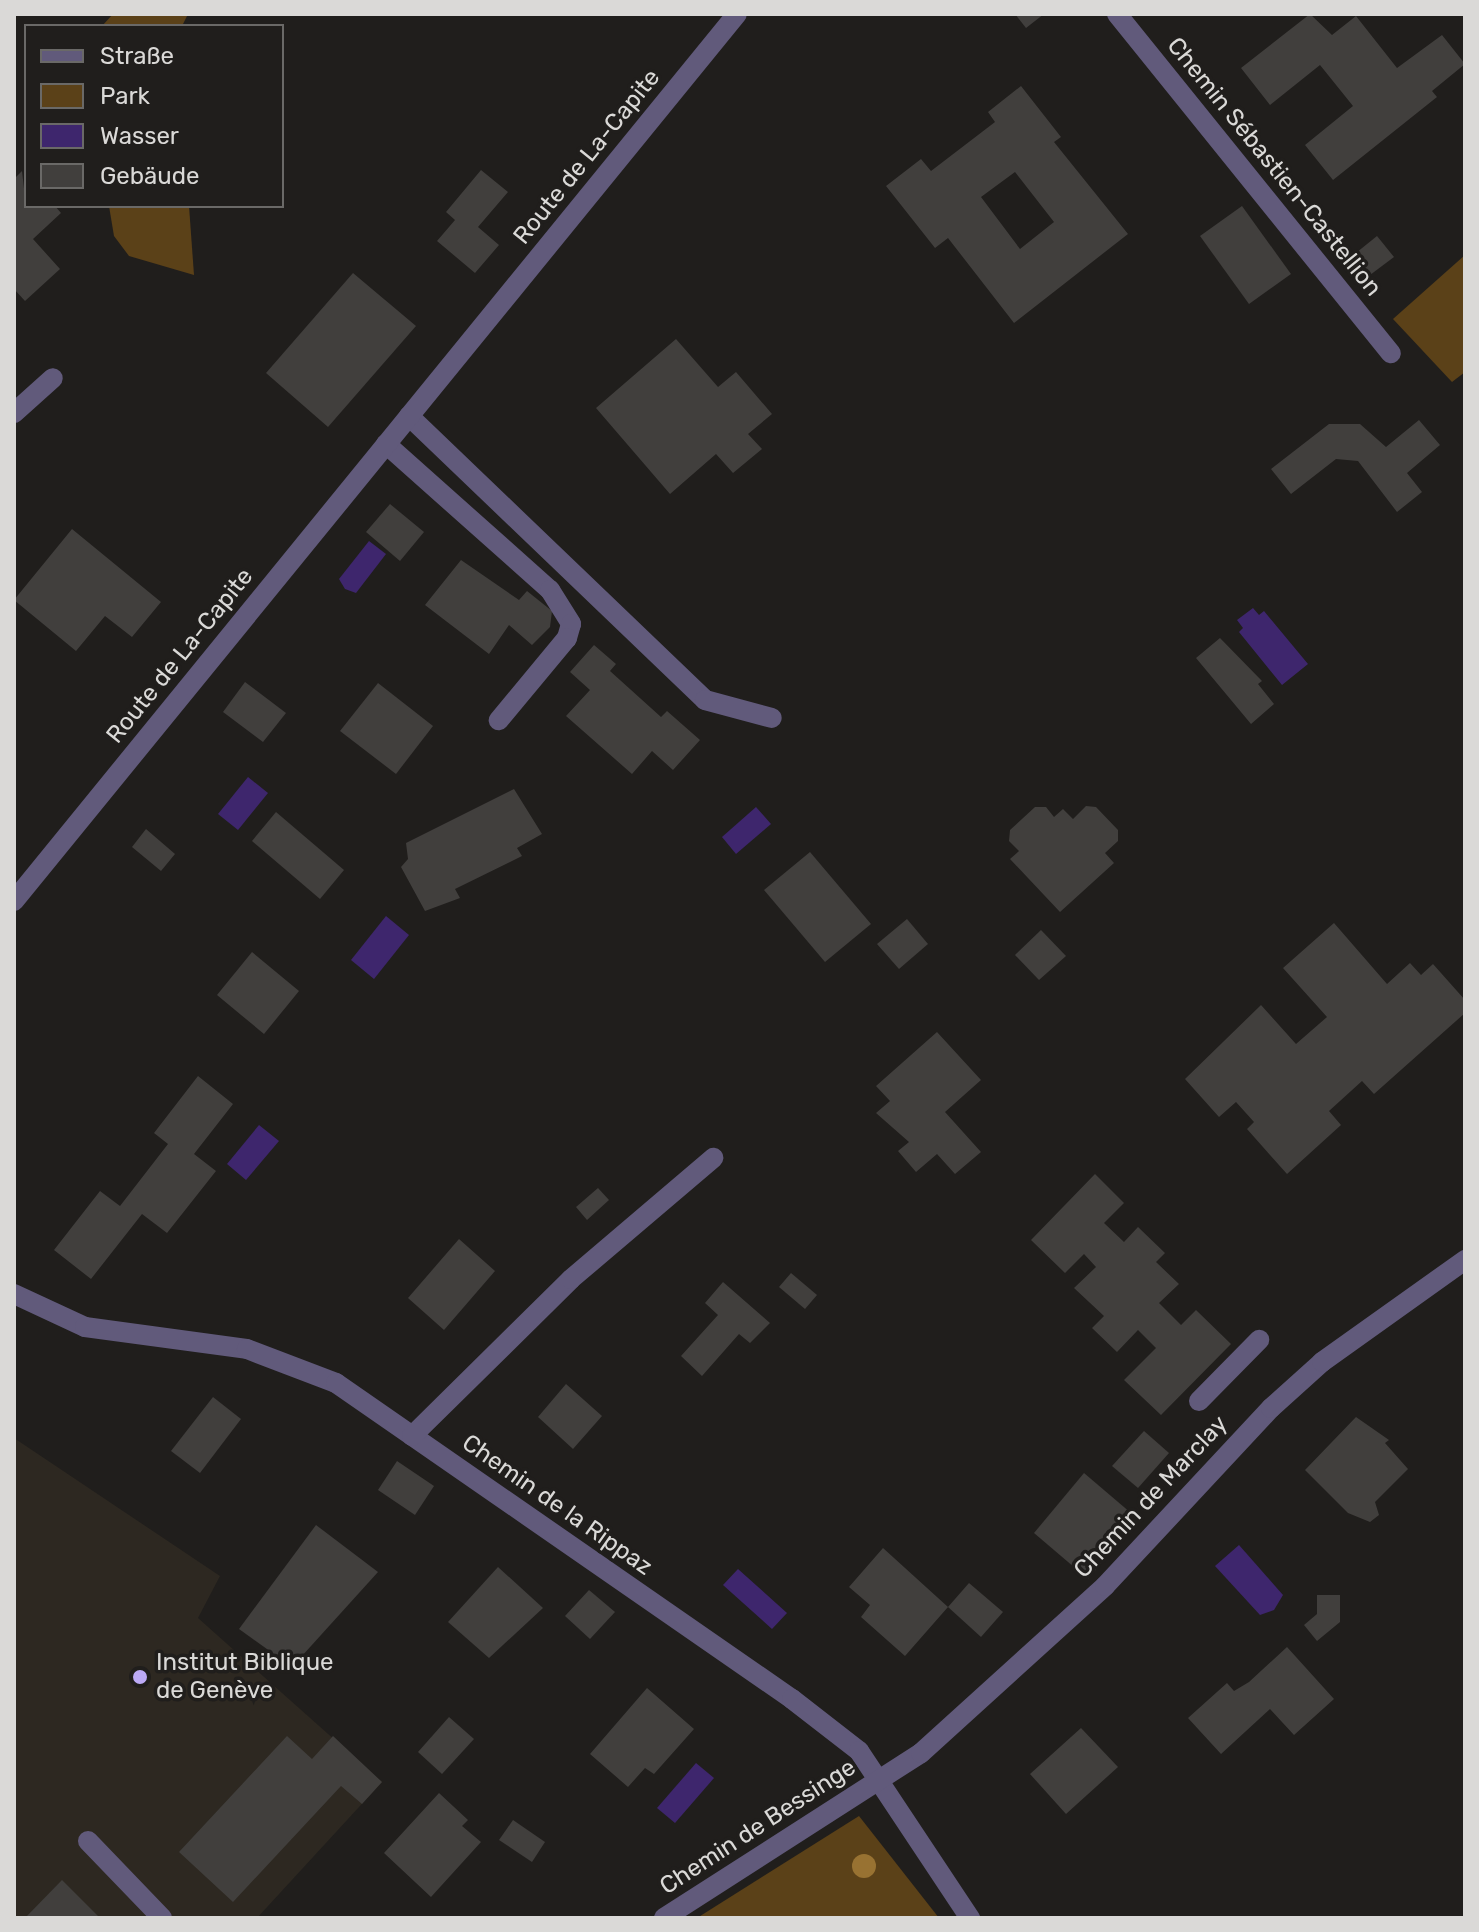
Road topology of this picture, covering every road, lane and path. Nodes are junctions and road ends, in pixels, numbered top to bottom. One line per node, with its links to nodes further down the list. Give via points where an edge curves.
1 (737, 14): 6 (street, Route de La-Capite)
2 (1117, 14): 3 (street, Chemin Sébastien-Castellion)
3 (1391, 353)
4 (53, 378): 5 (street)
5 (14, 413)
6 (409, 416): 7 (street, Route de La-Capite); 8 (street, via 705,700)
7 (386, 444): 9 (street, via 564,607 571,624 567,638); 10 (street, Route de La-Capite)
8 (772, 718)
9 (499, 720)
10 (14, 901)
11 (713, 1158): 16 (street, via 571,1279)
12 (1465, 1260): 17 (street, Chemin de Marclay, via 1322,1362 1271,1408 1105,1586 921,1753)
13 (14, 1294): 16 (street, Chemin de la Rippaz, via 85,1327 247,1349 296,1364 336,1383)
14 (1259, 1340): 15 (street)
15 (1199, 1401)
16 (412, 1436): 17 (street, Chemin de la Rippaz, via 792,1699 859,1751)
17 (881, 1779): 20 (street, Chemin de Bessinge); 21 (street, Chemin de la Rippaz)
18 (88, 1841): 19 (street)
19 (162, 1918)
20 (664, 1918)
21 (970, 1918)

